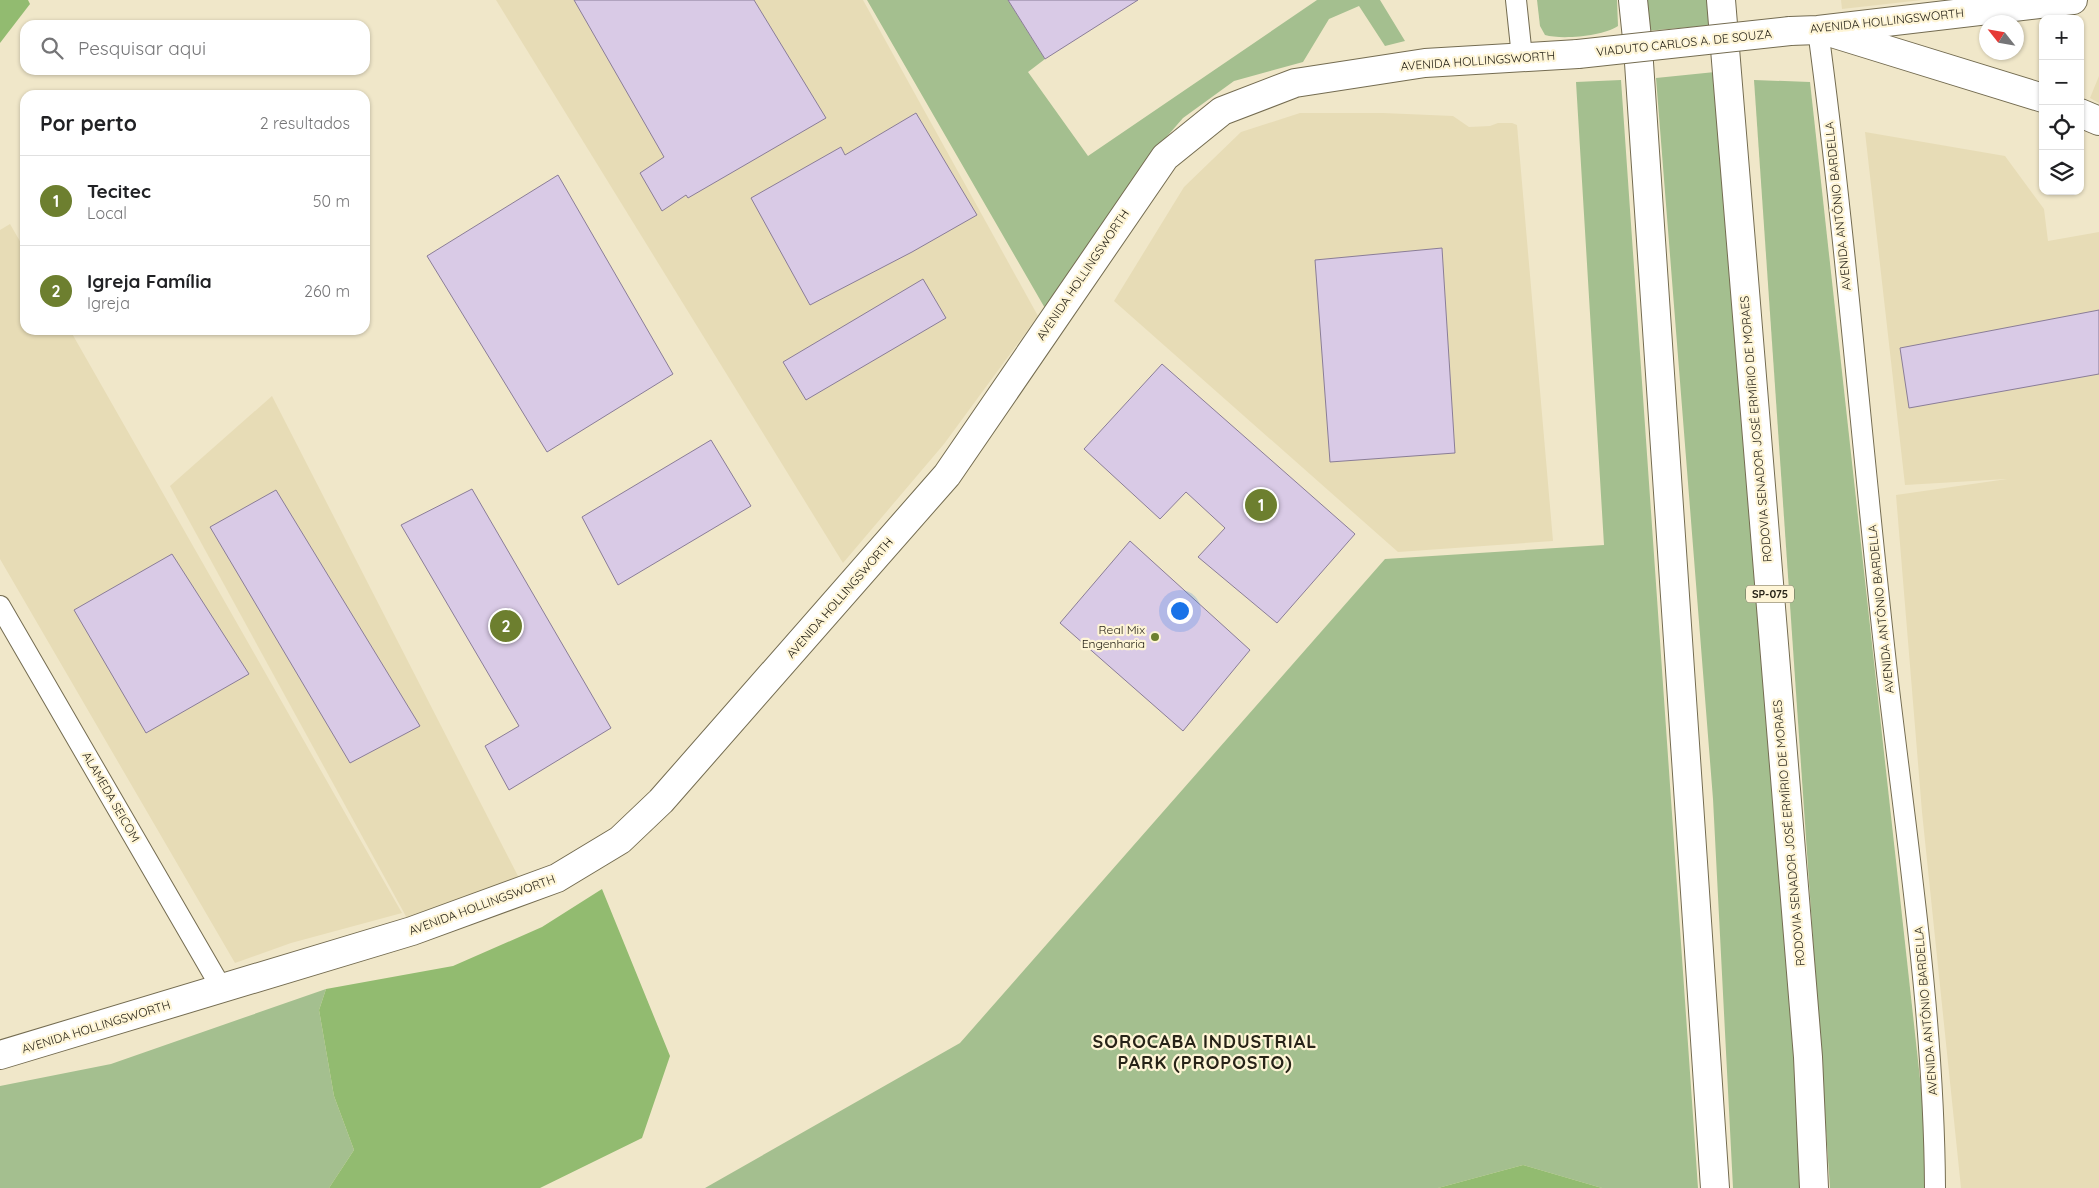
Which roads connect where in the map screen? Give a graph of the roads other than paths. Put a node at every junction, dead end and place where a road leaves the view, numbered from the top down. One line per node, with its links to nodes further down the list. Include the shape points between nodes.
1 (1516, 0): 8 (street)
2 (1632, 0): 15 (main road, via 1638,48)
3 (1721, 0): 16 (main road, RODOVIA SENADOR JOSÉ ERMÍRIO DE MORAES / SP-075, via 1807,1047)
4 (2073, 0): 5 (main road, AVENIDA HOLLINGSWORTH)
5 (1818, 30): 6 (main road, AVENIDA HOLLINGSWORTH); 9 (main road); 17 (street, AVENIDA ANTÔNIO BARDELLA, via 1887,672 1918,912 1935,1124)
6 (1790, 31): 7 (main road, VIADUTO CARLOS A. DE SOUZA, bridge)
7 (1578, 54): 8 (main road, AVENIDA HOLLINGSWORTH)
8 (1522, 56): 13 (main road, AVENIDA HOLLINGSWORTH, via 1425,63 1295,82 1222,112 1165,157 947,475 661,800 620,840 557,878 412,931)
9 (2039, 97)
10 (2084, 115): 11 (main road)
11 (2099, 121)
12 (0, 606): 13 (street, ALAMEDA SEICOM)
13 (222, 989): 14 (main road, AVENIDA HOLLINGSWORTH)
14 (0, 1055)
15 (1715, 1188)
16 (1814, 1188)
17 (1935, 1188)

